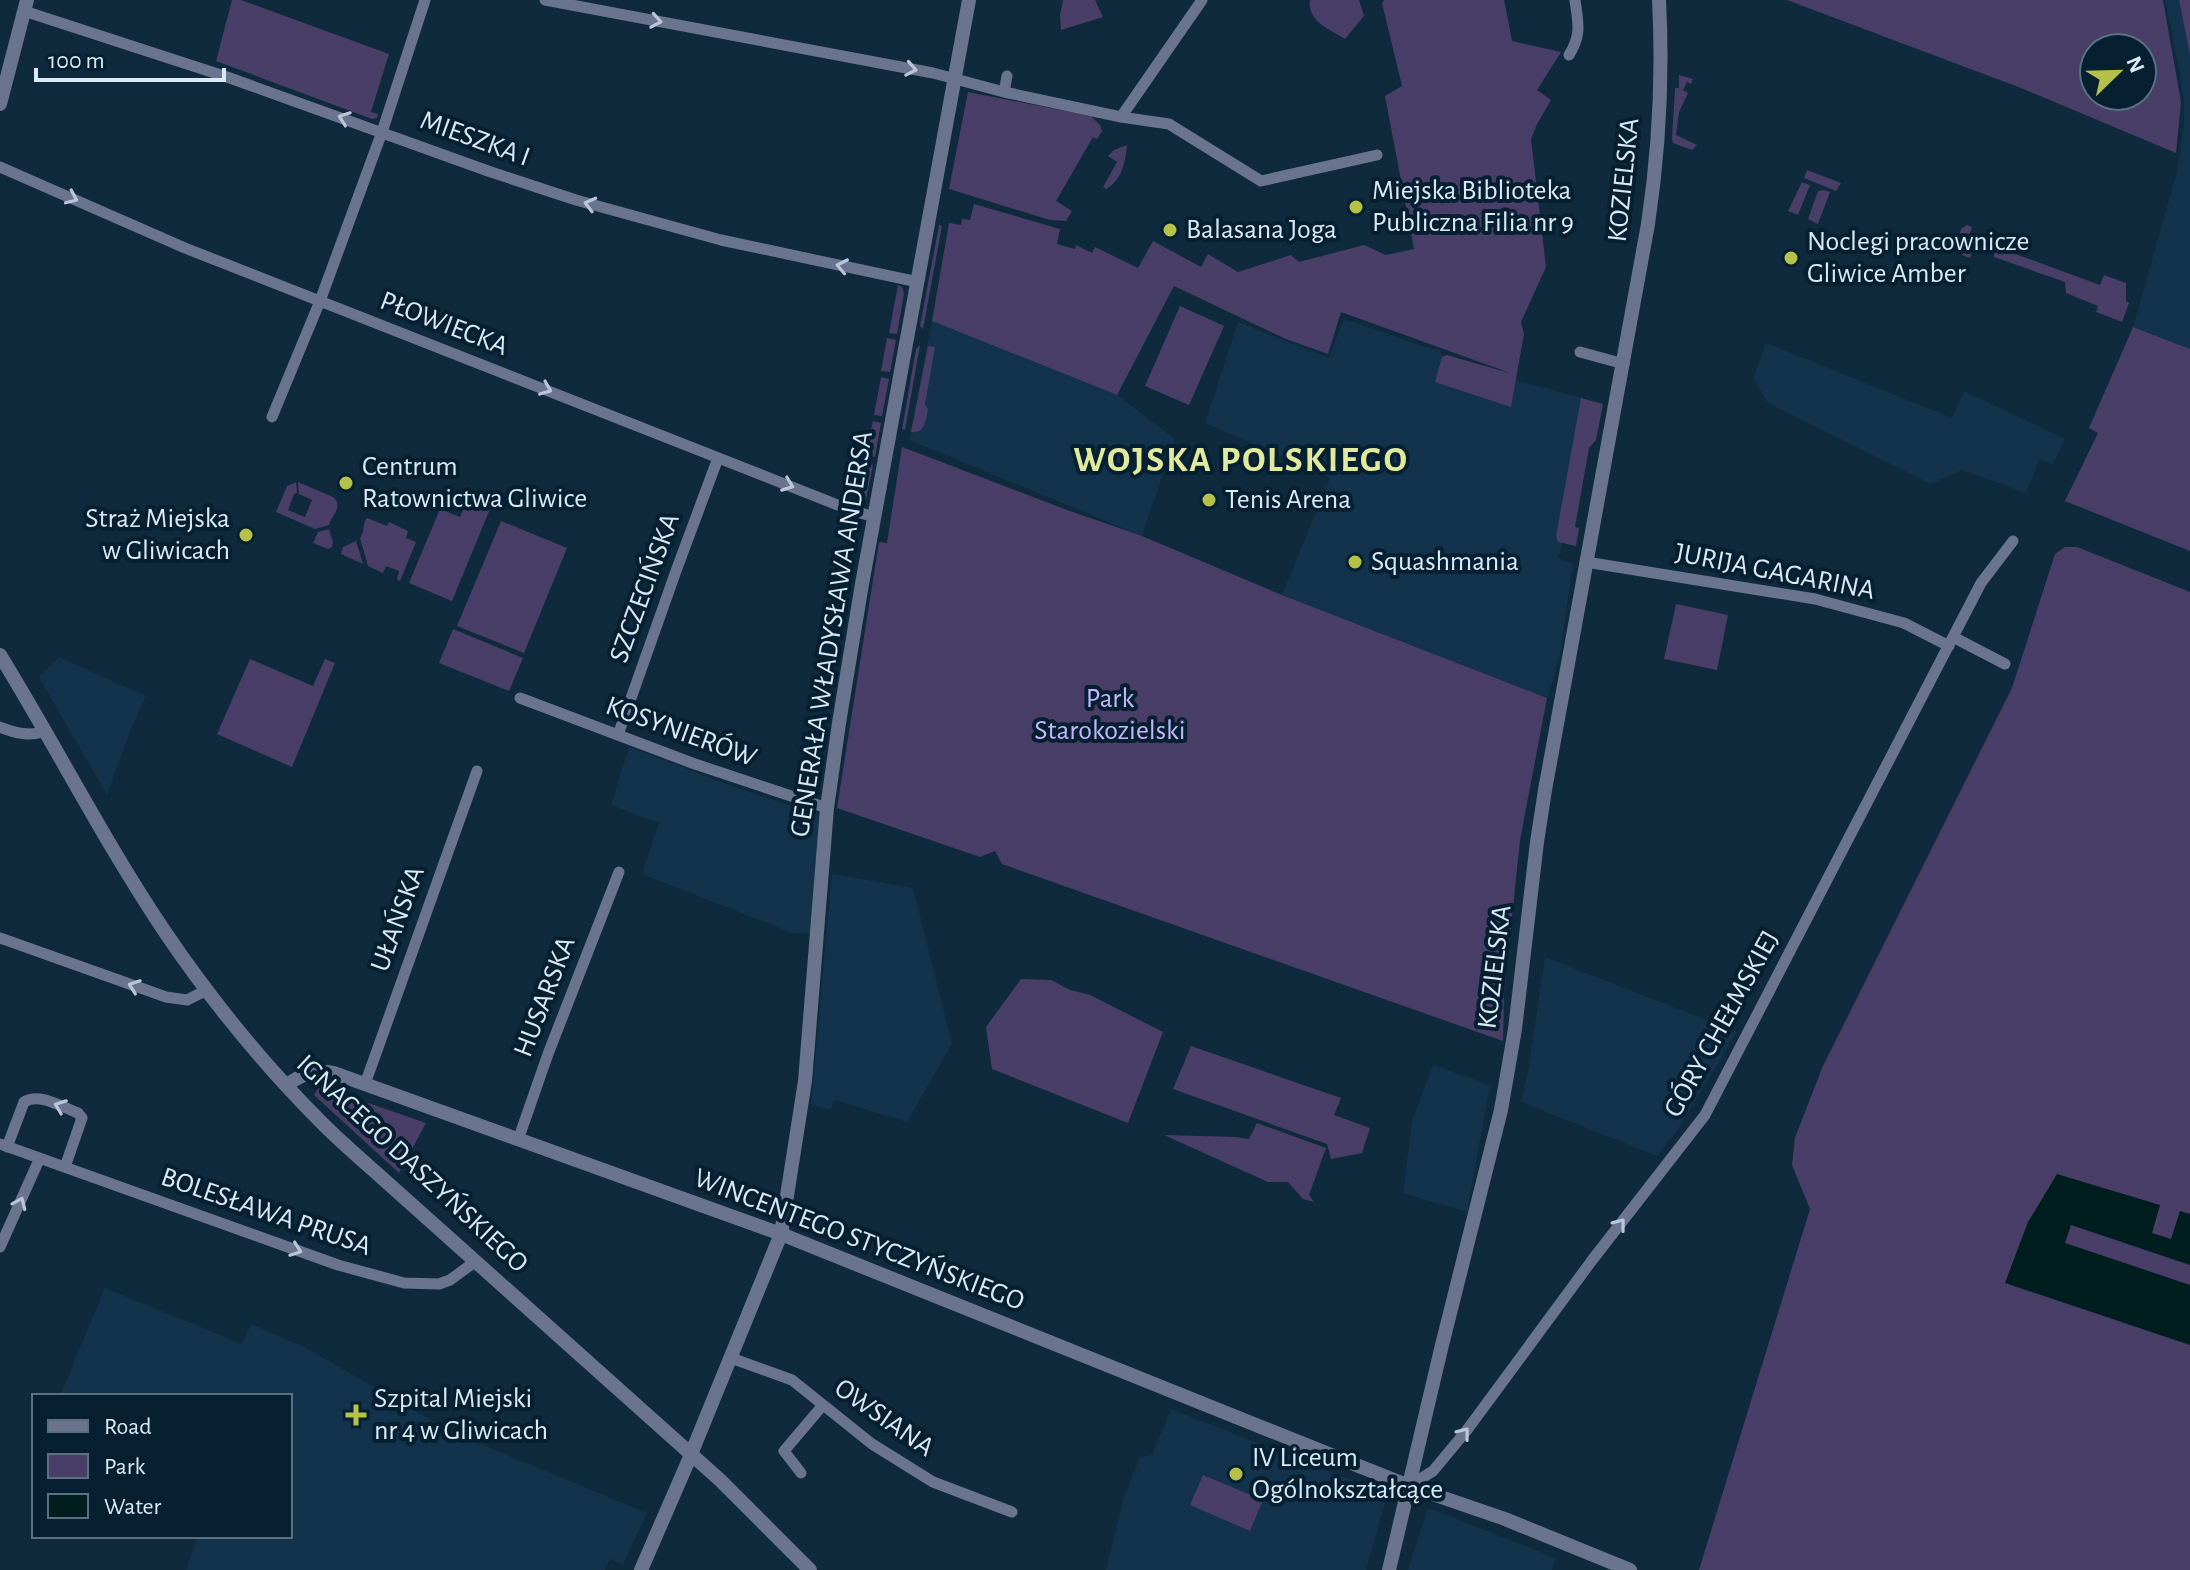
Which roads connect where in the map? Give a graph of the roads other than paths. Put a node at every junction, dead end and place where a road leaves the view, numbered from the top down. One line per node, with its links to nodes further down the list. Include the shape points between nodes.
1 (425, 0): 15 (street)
2 (545, 0): 7 (street)
3 (969, 0): 11 (street, GENERAŁA WŁADYSŁAWA ANDERSA)
4 (1202, 0): 14 (street)
5 (1575, 0): 9 (street, via 1579,28)
6 (1659, 0): 21 (street, KOZIELSKA, via 1656,162)
7 (551, 1): 11 (street, one-way to 11)
8 (25, 6): 13 (street); 15 (street, MIESZKA I, one-way to 8)
9 (1569, 55)
10 (1007, 76): 12 (street)
11 (954, 79): 12 (street); 18 (street, GENERAŁA WŁADYSŁAWA ANDERSA)
12 (1004, 92): 14 (street)
13 (2, 94)
14 (1121, 117): 16 (street, via 1169,124 1261,181)
15 (382, 132): 18 (street, MIESZKA I, one-way to 15, via 721,240 576,200); 19 (street)
16 (1377, 155)
17 (0, 167): 19 (street, PŁOWIECKA, one-way to 19)
18 (918, 282): 24 (street, GENERAŁA WŁADYSŁAWA ANDERSA)
19 (320, 301): 22 (street); 23 (street, PŁOWIECKA, one-way to 23)
20 (1580, 352): 21 (street)
21 (1624, 364): 26 (street, KOZIELSKA)
22 (272, 417)
23 (718, 458): 24 (street, PŁOWIECKA, one-way to 24); 33 (street, SZCZECIŃSKA)
24 (875, 517): 35 (street, GENERAŁA WŁADYSŁAWA ANDERSA)
25 (2013, 541): 27 (street, GÓRY CHEŁMSKIEJ, via 1981,583)
26 (1586, 562): 27 (street, JURIJA GAGARINA, via 1815,599); 52 (street, KOZIELSKA, via 1537,842 1501,1110)
27 (1951, 642): 29 (street, JURIJA GAGARINA); 52 (street, GÓRY CHEŁMSKIEJ, one-way to 27, via 1433,1471 1467,1430 1705,1115)
28 (0, 655): 32 (street, IGNACEGO DASZYŃSKIEGO)
29 (2005, 664)
30 (520, 698): 33 (street, KOSYNIERÓW)
31 (0, 727): 32 (street, via 23,734)
32 (45, 731): 38 (street, IGNACEGO DASZYŃSKIEGO, via 147,905)
33 (618, 735): 35 (street, KOSYNIERÓW)
34 (477, 771): 39 (street, UŁAŃSKA)
35 (827, 808): 45 (street, GENERAŁA WŁADYSŁAWA ANDERSA, via 805,1081)
36 (619, 872): 41 (street, HUSARSKA)
37 (0, 938): 38 (street, one-way to 37, via 187,1000 166,997)
38 (207, 990): 40 (street, IGNACEGO DASZYŃSKIEGO)
39 (365, 1084): 40 (street, WINCENTEGO STYCZYŃSKIEGO, via 319,1071); 41 (street, WINCENTEGO STYCZYŃSKIEGO)
40 (287, 1085): 47 (street, IGNACEGO DASZYŃSKIEGO, via 326,1127)
41 (518, 1140): 45 (street, WINCENTEGO STYCZYŃSKIEGO)
42 (4, 1145): 43 (street, BOLESŁAWA PRUSA); 44 (street, one-way to 42, via 81,1116 38,1097 24,1102)
43 (39, 1160): 44 (street, BOLESŁAWA PRUSA); 46 (street, one-way to 43)
44 (65, 1167): 47 (street, BOLESŁAWA PRUSA, one-way to 47, via 338,1265 404,1283 439,1284)
45 (781, 1234): 48 (street, GENERAŁA WŁADYSŁAWA ANDERSA); 52 (street, WINCENTEGO STYCZYŃSKIEGO)
46 (0, 1247)
47 (476, 1261): 50 (street, IGNACEGO DASZYŃSKIEGO)
48 (731, 1358): 49 (street, OWSIANA, via 792,1380); 50 (street, GENERAŁA WŁADYSŁAWA ANDERSA)
49 (823, 1405): 51 (street, via 784,1451); 53 (street, OWSIANA, via 933,1482)
50 (691, 1454): 54 (street, GENERAŁA WŁADYSŁAWA ANDERSA); 55 (street, IGNACEGO DASZYŃSKIEGO)
51 (801, 1473)
52 (1409, 1486): 56 (street, KOZIELSKA); 57 (street, WINCENTEGO STYCZYŃSKIEGO)
53 (1012, 1512)
54 (641, 1570)
55 (810, 1570)
56 (1389, 1570)
57 (1630, 1570)

